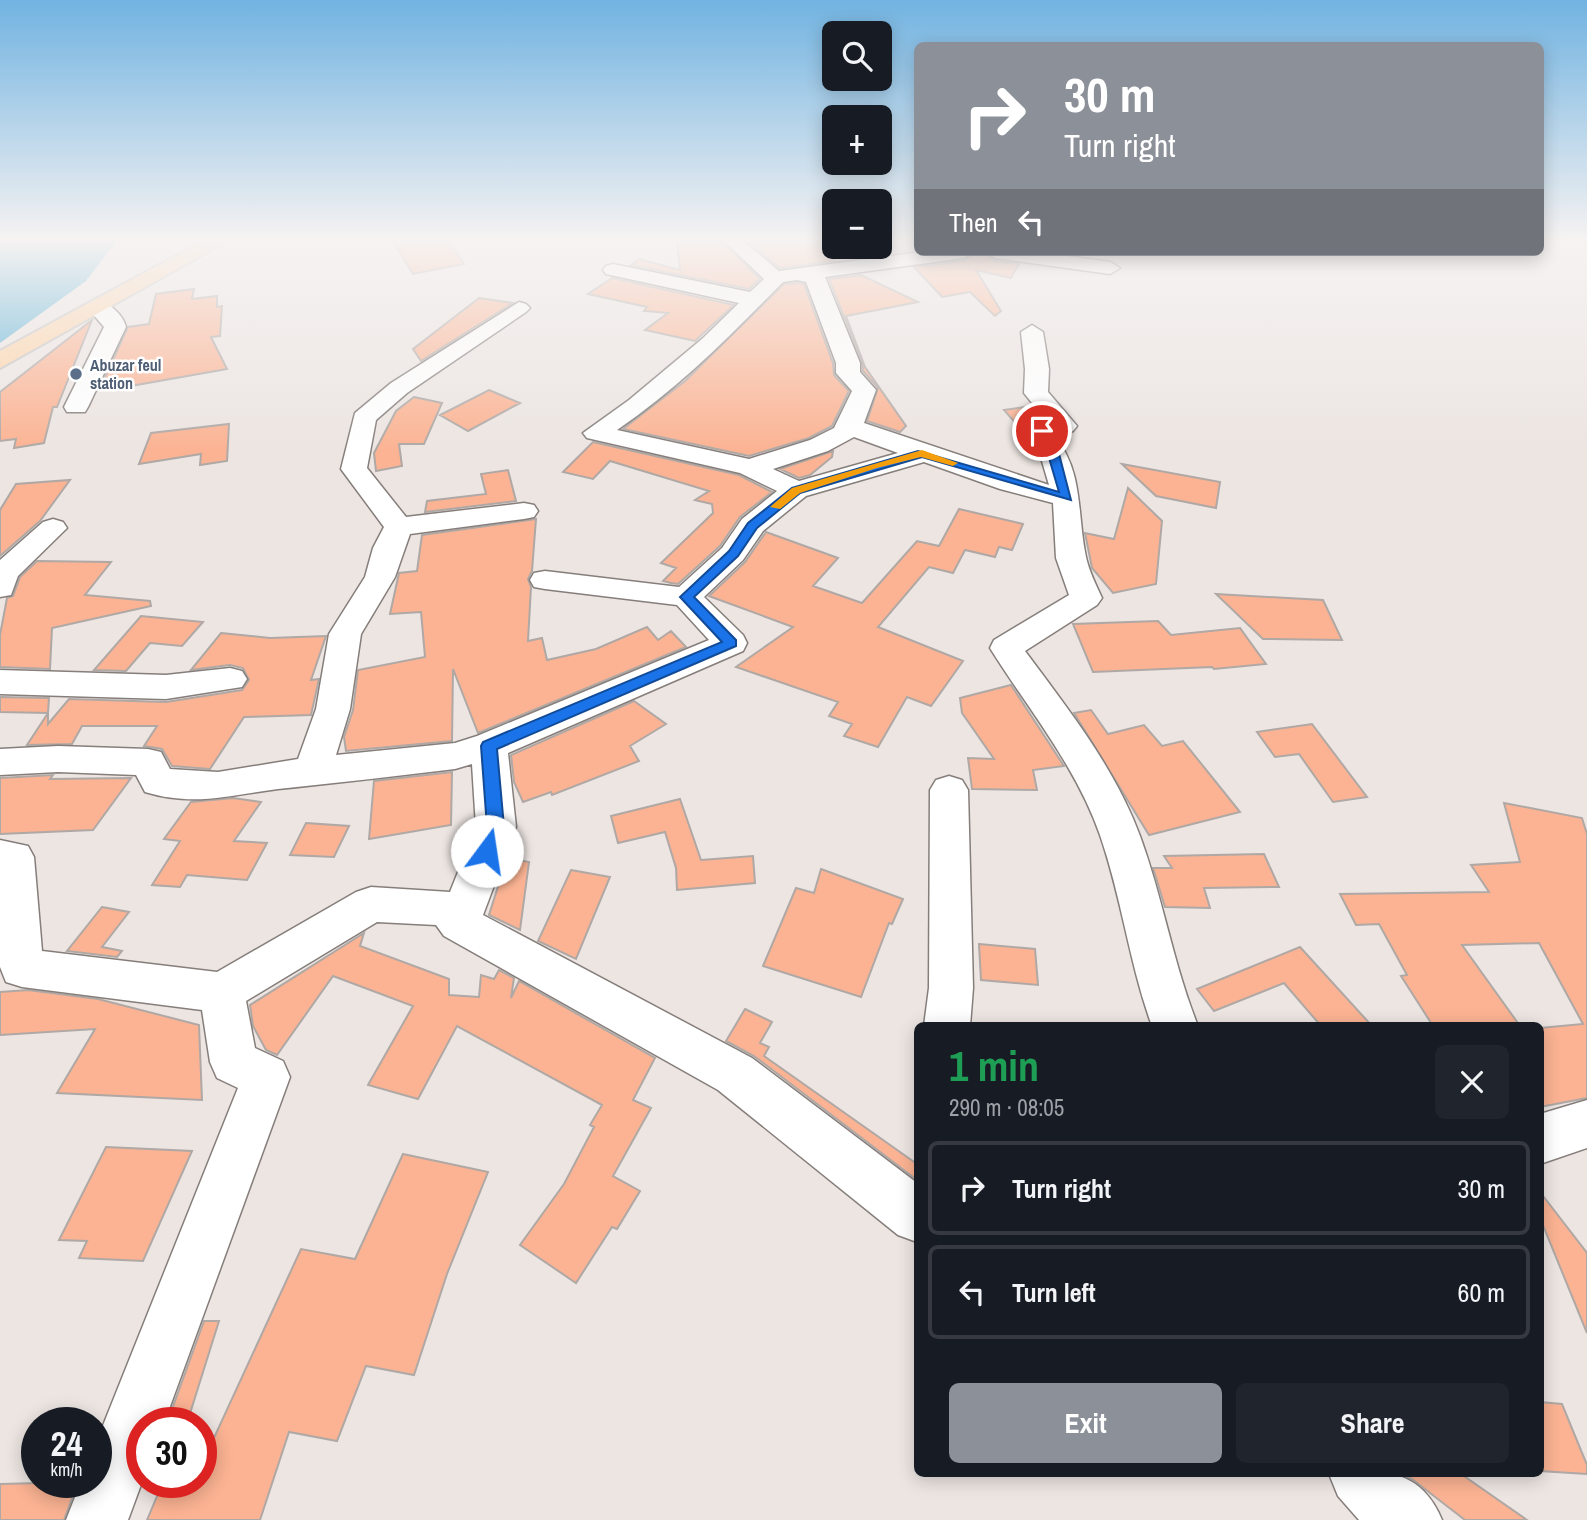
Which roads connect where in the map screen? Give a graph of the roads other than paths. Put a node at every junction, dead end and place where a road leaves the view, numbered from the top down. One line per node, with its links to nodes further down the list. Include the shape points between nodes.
1 (88, 310): 7 (main road)
2 (102, 310): 8 (street, via 115,327)
3 (516, 310): 15 (street, via 399,388 364,418 354,469)
4 (742, 310): 11 (street, via 710,344 638,405 596,433)
5 (827, 310): 9 (street, via 848,373 864,390)
6 (1032, 332): 13 (street, via 1036,393 1064,426 1039,434 1052,450)
7 (0, 361)
8 (76, 407)
9 (850, 427): 10 (street); 11 (street, via 798,453)
10 (922, 454): 12 (street); 13 (street)
11 (749, 467): 12 (street)
12 (796, 490): 19 (street, via 752,525 733,554)
13 (1066, 498): 30 (street, via 1071,558 1086,598 1006,648 1079,753 1119,834)
14 (524, 511): 15 (street)
15 (399, 527): 24 (street, via 380,576 345,634 333,709)
16 (53, 528): 18 (street, via 3,573)
17 (545, 580): 19 (street)
18 (0, 588)
19 (686, 597): 22 (street, via 731,643)
20 (230, 679): 21 (street, via 166,687)
21 (0, 682)
22 (489, 746): 24 (street, via 455,756); 27 (street, via 496,827)
23 (0, 762): 24 (street, via 148,762 158,782 219,786)
24 (313, 771)
25 (949, 790): 29 (street)
26 (0, 856): 28 (street, via 14,857 22,968)
27 (459, 923): 28 (street, via 447,908 371,904); 33 (street, via 735,1074)
28 (222, 992): 35 (street, via 234,1062 267,1077)
29 (947, 1022)
30 (1173, 1022)
31 (1587, 1124): 32 (street)
32 (1544, 1138)
33 (914, 1214)
34 (1362, 1477): 36 (street, via 1377,1495)
35 (97, 1520)
36 (1410, 1520)

